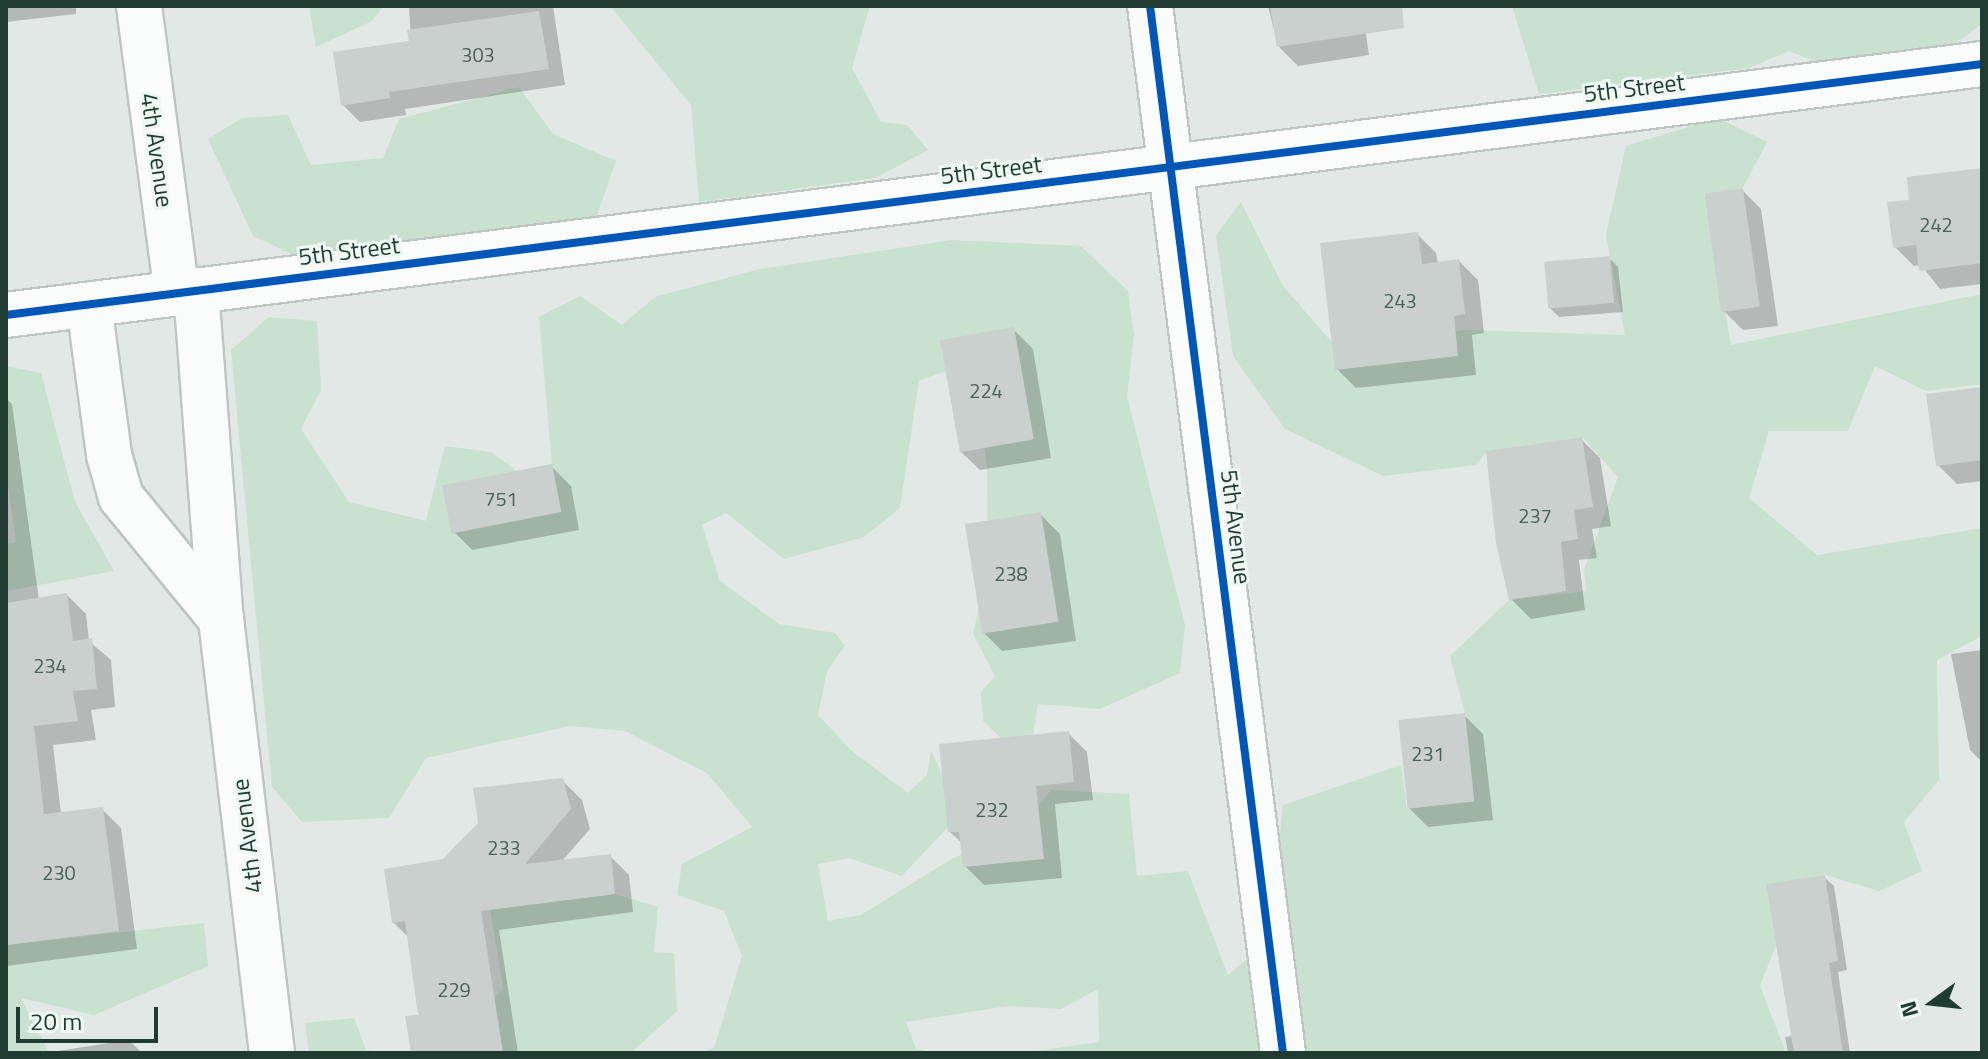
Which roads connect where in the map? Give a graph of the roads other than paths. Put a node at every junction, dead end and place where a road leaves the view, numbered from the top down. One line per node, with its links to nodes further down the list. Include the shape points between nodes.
1 (139, 6): 5 (street, 4th Avenue)
2 (1150, 6): 4 (street, 5th Avenue)
3 (1982, 64): 4 (street, 5th Street)
4 (1170, 168): 5 (street, 5th Street); 10 (street, 5th Avenue)
5 (186, 292): 6 (street, 5th Street); 8 (street, 4th Avenue)
6 (89, 305): 7 (street, 5th Street); 8 (street, via 109,455 121,497)
7 (6, 315)
8 (221, 619): 9 (street, 4th Avenue)
9 (272, 1053)
10 (1283, 1053)

